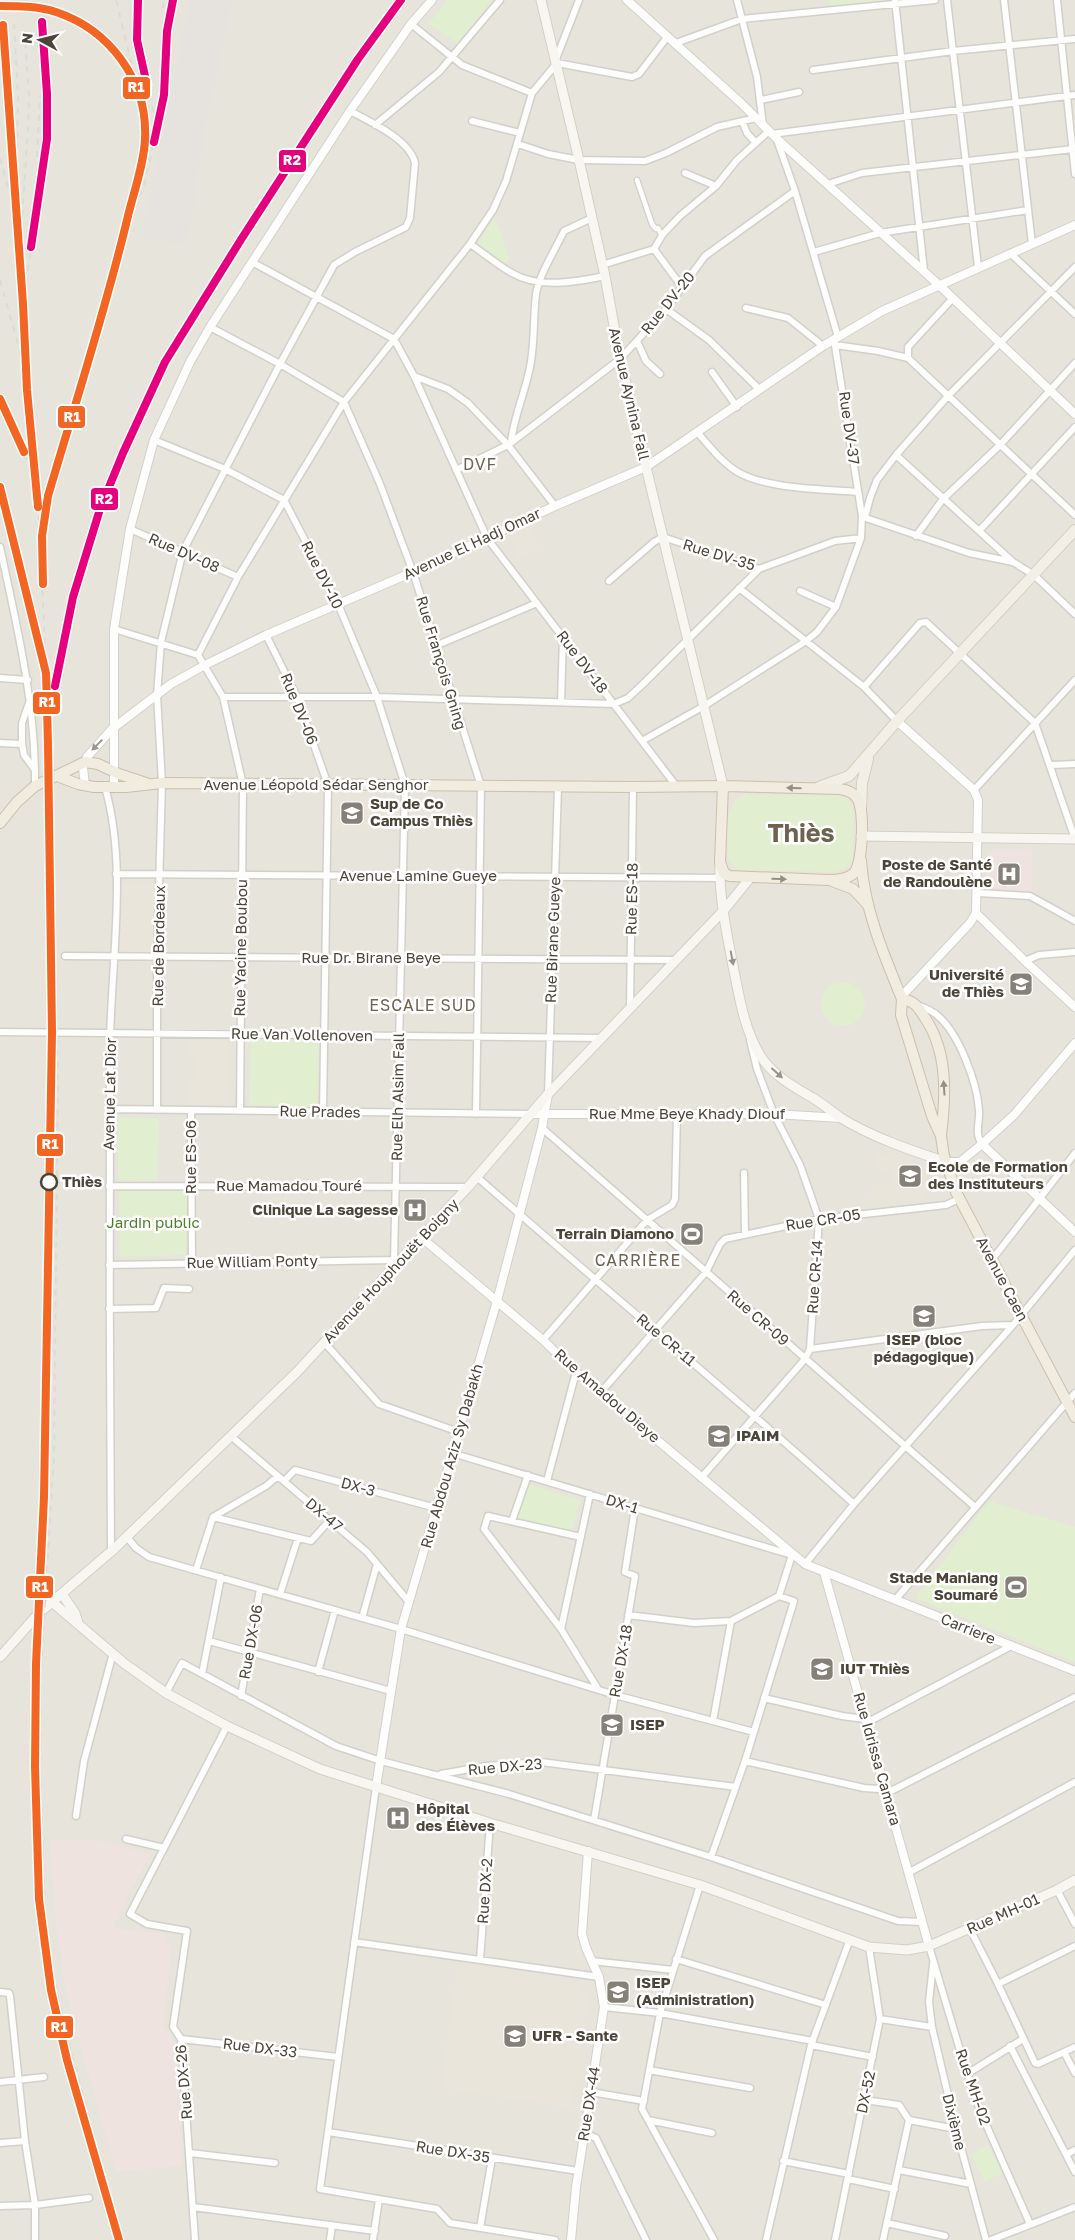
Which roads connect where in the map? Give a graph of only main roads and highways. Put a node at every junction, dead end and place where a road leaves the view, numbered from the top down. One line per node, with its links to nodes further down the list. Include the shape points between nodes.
1 (541, 0): 6 (main road, Avenue Aynina Fall, via 580,160 620,359)
2 (1075, 530): 3 (main road)
3 (868, 756): 7 (main road, via 849,776); 8 (main road, via 862,783)
4 (57, 776): 5 (highway, via 85,785 109,787); 5 (highway, via 85,762); 9 (highway, via 22,797)
5 (148, 783): 6 (highway, Avenue Léopold Sédar Senghor)
6 (723, 786): 7 (highway, Avenue Léopold Sédar Senghor, one-way to 6); 13 (highway)
7 (816, 788): 8 (highway, Avenue Léopold Sédar Senghor, via 840,789 853,794 858,799)
8 (861, 815): 10 (highway, Avenue Caen)
9 (0, 823)
10 (861, 836): 11 (main road); 12 (highway, Avenue Caen)
11 (1075, 839)
12 (861, 857): 15 (highway, via 851,875); 16 (highway, Avenue Caen)
13 (720, 862): 14 (highway, via 724,873 734,878); 17 (main road)
14 (750, 878): 15 (highway, one-way to 15); 17 (main road, Avenue Houphouët Boigny)
15 (828, 880): 16 (highway, via 853,889)
16 (867, 905): 18 (highway, Avenue Caen)
17 (724, 910): 20 (main road, one-way to 20, via 749,1034 773,1071 842,1118 905,1148); 22 (main road, Avenue Houphouët Boigny, via 548,1094 422,1238 396,1261 324,1342 127,1537)
18 (902, 998): 19 (highway, Avenue Caen, via 901,1015); 19 (highway, Avenue Caen, one-way to 18, via 944,1094 939,1044 917,1005)
19 (941, 1136): 20 (highway, Avenue Caen)
20 (946, 1162): 21 (highway, Avenue Caen, via 959,1199)
21 (1075, 1417)
22 (62, 1594): 23 (main road, Avenue Houphouët Boigny); 24 (main road)
23 (52, 1602): 24 (main road); 25 (main road, Avenue Houphouët Boigny)
24 (78, 1623): 27 (main road, Rue MH-01, via 125,1664 166,1693 226,1726 320,1769 700,1885 869,1947 907,1950 929,1946)
25 (4, 1649): 26 (main road, Avenue Houphouët Boigny)
26 (0, 1657)
27 (1075, 1880)

